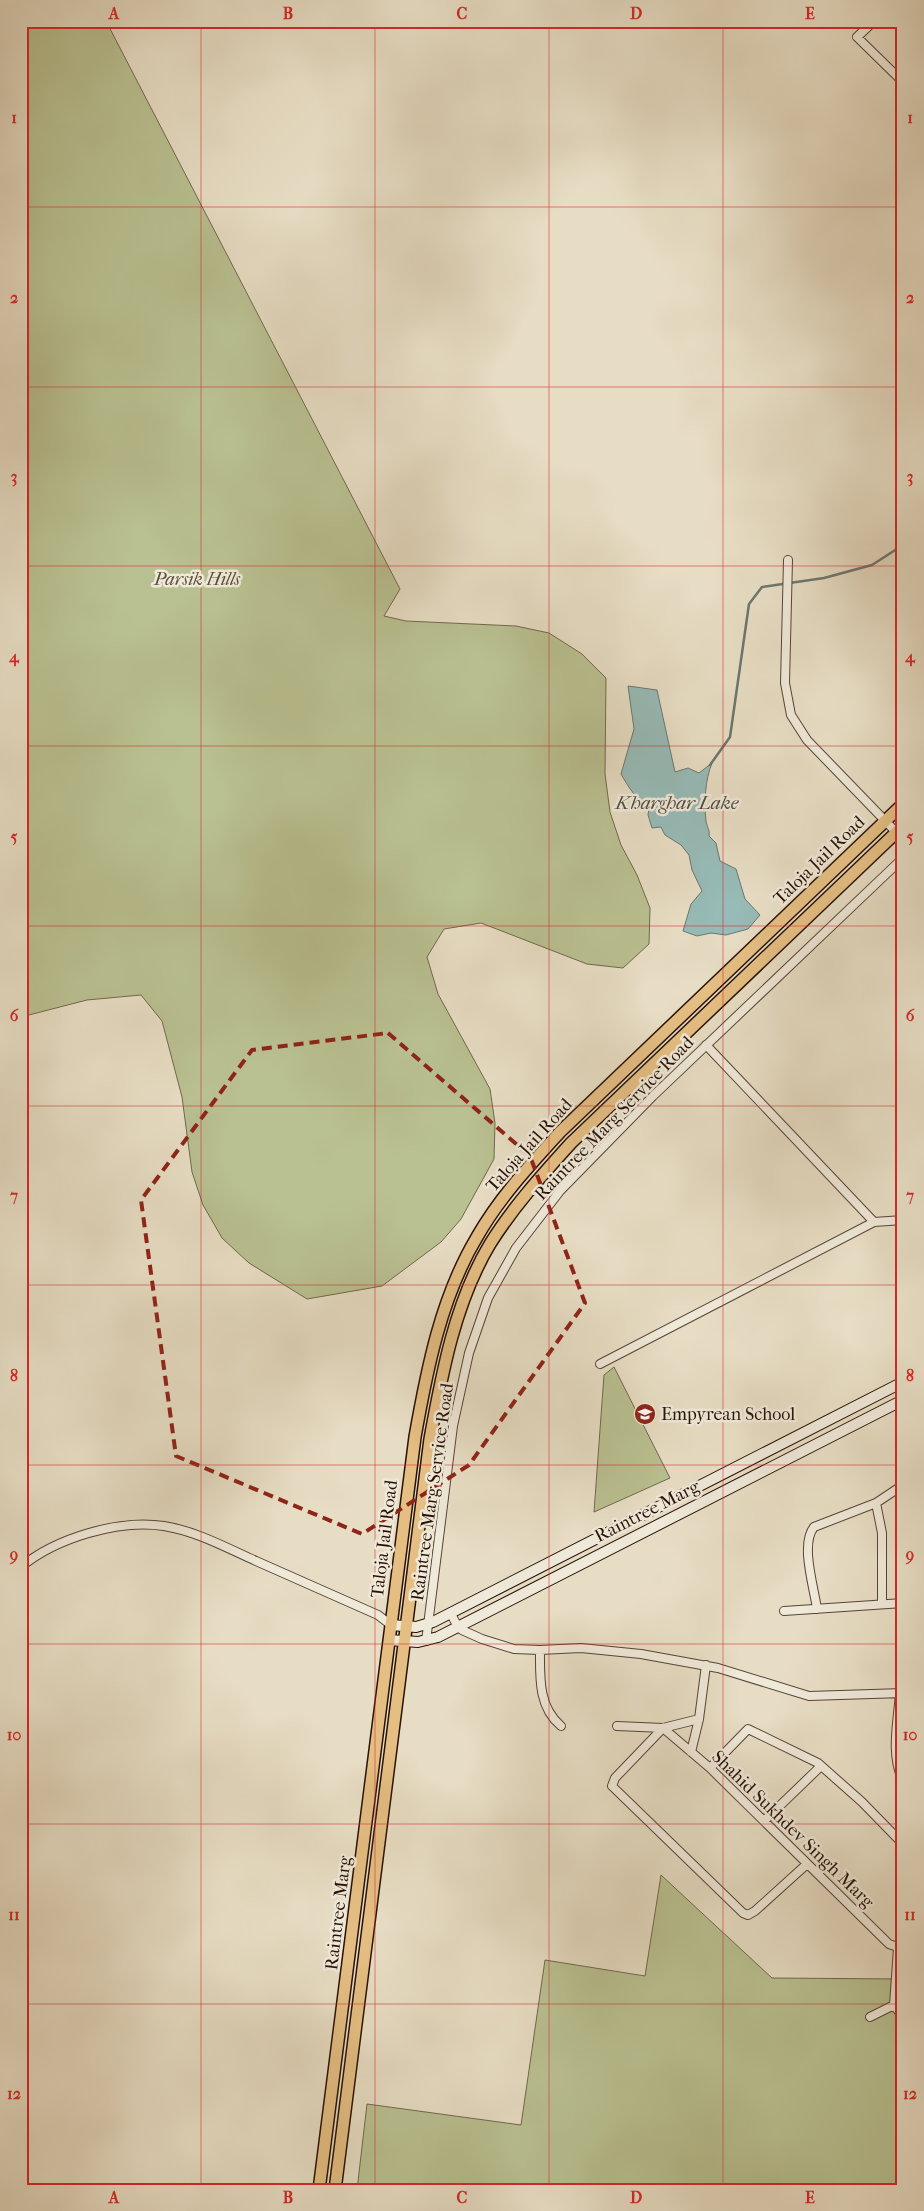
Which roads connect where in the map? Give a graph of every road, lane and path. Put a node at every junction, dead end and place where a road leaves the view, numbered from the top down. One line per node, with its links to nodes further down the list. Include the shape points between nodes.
1 (874, 21): 2 (street, via 857,37)
2 (903, 82)
3 (788, 560): 5 (street, via 785,683 791,715 807,740)
4 (903, 804): 5 (main road, Taloja Jail Road)
5 (885, 821): 6 (street); 23 (main road, Taloja Jail Road, via 560,1132 524,1171 477,1237 449,1296 422,1400)
6 (899, 829): 24 (main road, Taloja Jail Road, via 571,1143 536,1181 490,1245 476,1272 454,1332 435,1411)
7 (903, 858): 8 (street, Raintree Marg Service Road)
8 (706, 1045): 10 (street); 22 (street, Raintree Marg Service Road, via 560,1191 516,1248 488,1298 469,1353 453,1426)
9 (903, 1220): 10 (street)
10 (874, 1222): 11 (street)
11 (600, 1364)
12 (903, 1382): 21 (main road, Raintree Marg)
13 (903, 1400): 25 (main road, Raintree Marg)
14 (903, 1484): 15 (street)
15 (876, 1503): 18 (street, via 882,1533); 19 (street, via 814,1527 810,1532 807,1542)
16 (21, 1567): 23 (street, via 79,1535 122,1525 164,1526 202,1536 378,1615)
17 (903, 1603): 18 (street)
18 (882, 1604): 19 (street)
19 (817, 1609): 20 (street)
20 (784, 1611)
21 (450, 1614): 22 (main road, Raintree Marg); 25 (street)
22 (427, 1624): 24 (main road, Raintree Marg); 27 (street, Raintree Marg Service Road)
23 (391, 1626): 24 (main road, Raintree Marg); 26 (main road, Raintree Marg)
24 (406, 1627): 28 (main road, Raintree Marg)
25 (458, 1627): 27 (main road, Raintree Marg); 29 (street, via 514,1649)
26 (389, 1640): 28 (main road, Raintree Marg); 48 (main road, Raintree Marg)
27 (426, 1641): 28 (main road, Raintree Marg)
28 (404, 1642): 49 (main road, Raintree Marg)
29 (540, 1650): 30 (street, via 606,1649); 33 (street, via 544,1701 553,1720)
30 (706, 1665): 31 (street, via 810,1696); 32 (street)
31 (901, 1693): 39 (street, via 895,1755)
32 (699, 1720): 35 (street); 36 (street)
33 (561, 1726)
34 (617, 1726): 35 (street)
35 (663, 1728): 36 (street, Shahid Sukhdev Singh Marg); 43 (street, via 615,1778 612,1786 743,1914 755,1911)
36 (691, 1752): 38 (street, Shahid Sukhdev Singh Marg)
37 (821, 1766): 38 (street, via 748,1729); 40 (street); 42 (street)
38 (710, 1768): 40 (street, Shahid Sukhdev Singh Marg)
39 (903, 1781)
40 (764, 1821): 43 (street, Shahid Sukhdev Singh Marg)
41 (903, 1838): 42 (street)
42 (903, 1844)
43 (807, 1864): 44 (street, Shahid Sukhdev Singh Marg, via 889,1944)
44 (901, 1949): 45 (street)
45 (894, 2005): 46 (street); 47 (street)
46 (870, 2017)
47 (903, 2017)
48 (319, 2190)
49 (335, 2190)

